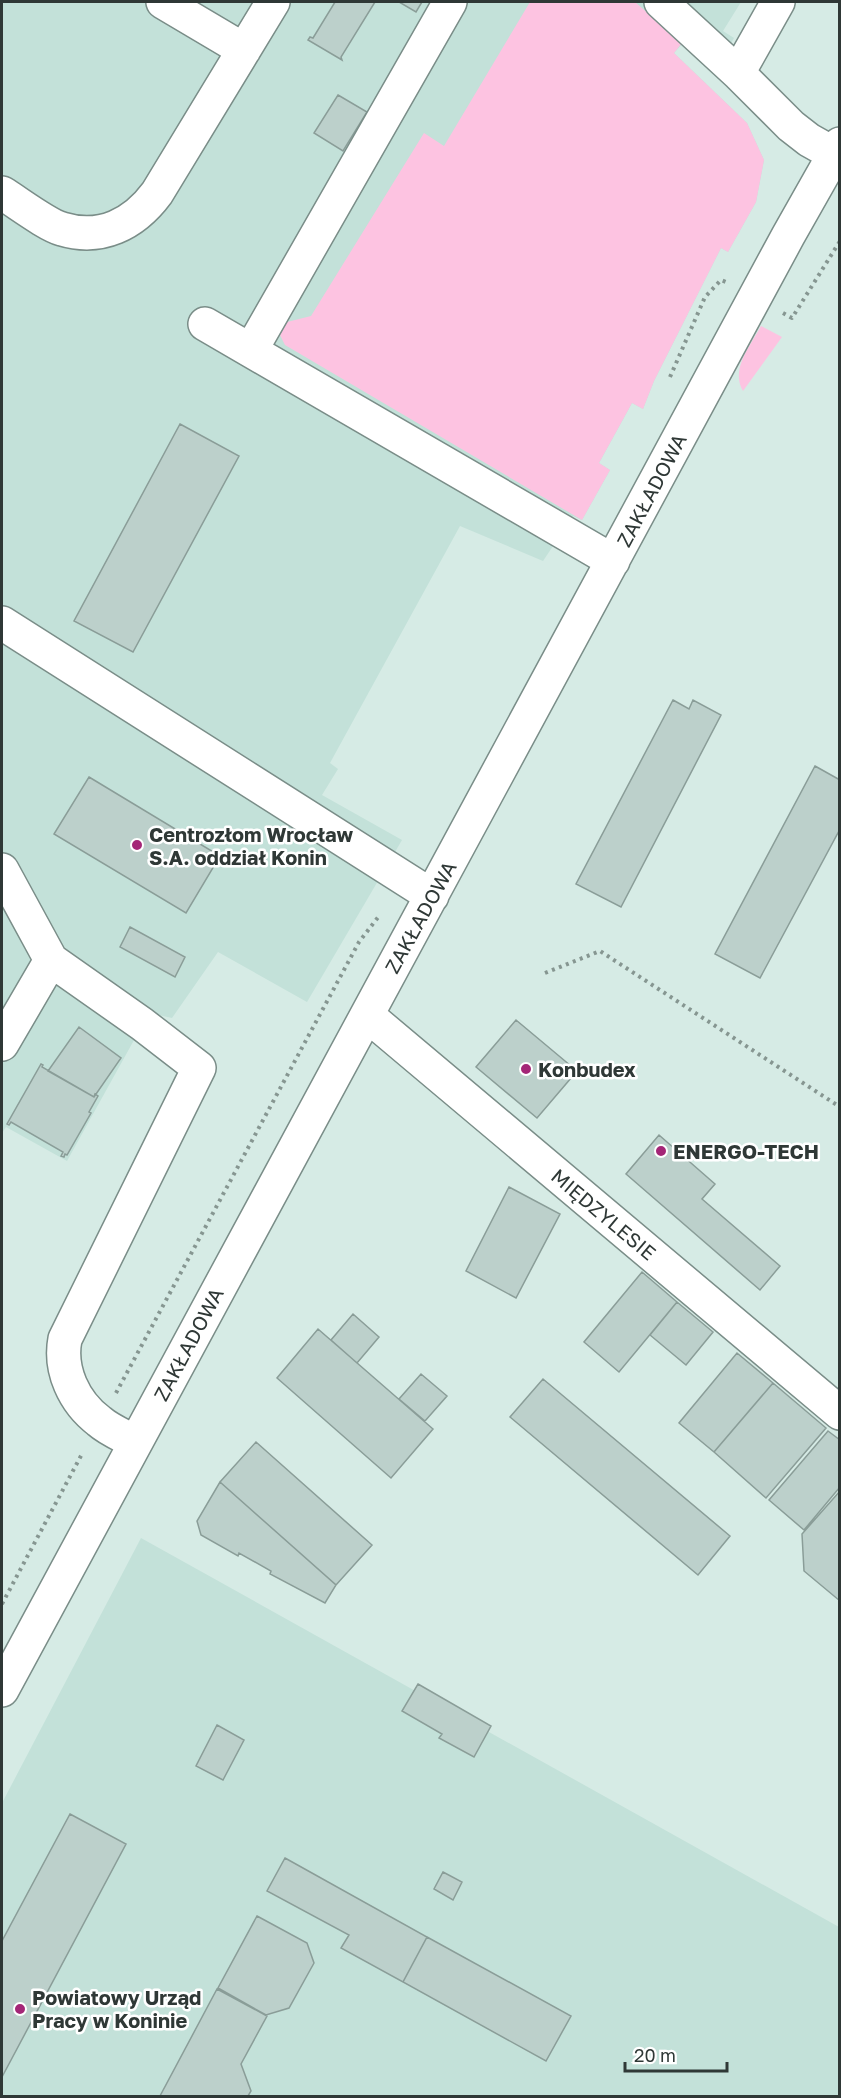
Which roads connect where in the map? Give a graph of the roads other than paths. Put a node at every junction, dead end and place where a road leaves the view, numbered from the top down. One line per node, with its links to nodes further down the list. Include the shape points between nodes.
1 (163, 2): 6 (street)
2 (273, 2): 6 (street)
3 (450, 2): 11 (street)
4 (661, 2): 7 (street)
5 (778, 2): 7 (street)
6 (244, 50): 9 (street, via 157,193 128,222 86,233 61,229)
7 (738, 73): 8 (street, via 809,140)
8 (837, 149): 12 (street, ZAKŁADOWA)
9 (2, 193)
10 (205, 324): 11 (street)
11 (251, 350): 12 (street)
12 (613, 561): 15 (street, ZAKŁADOWA)
13 (2, 623): 15 (street)
14 (2, 870): 16 (street)
15 (432, 896): 17 (street, ZAKŁADOWA)
16 (51, 960): 18 (street); 20 (street, via 199,1068 62,1354 78,1399 99,1422)
17 (367, 1015): 19 (street, MIĘDZYLESIE); 20 (street, ZAKŁADOWA)
18 (2, 1044)
19 (840, 1413)
20 (135, 1442): 21 (street, ZAKŁADOWA)
21 (2, 1690)

